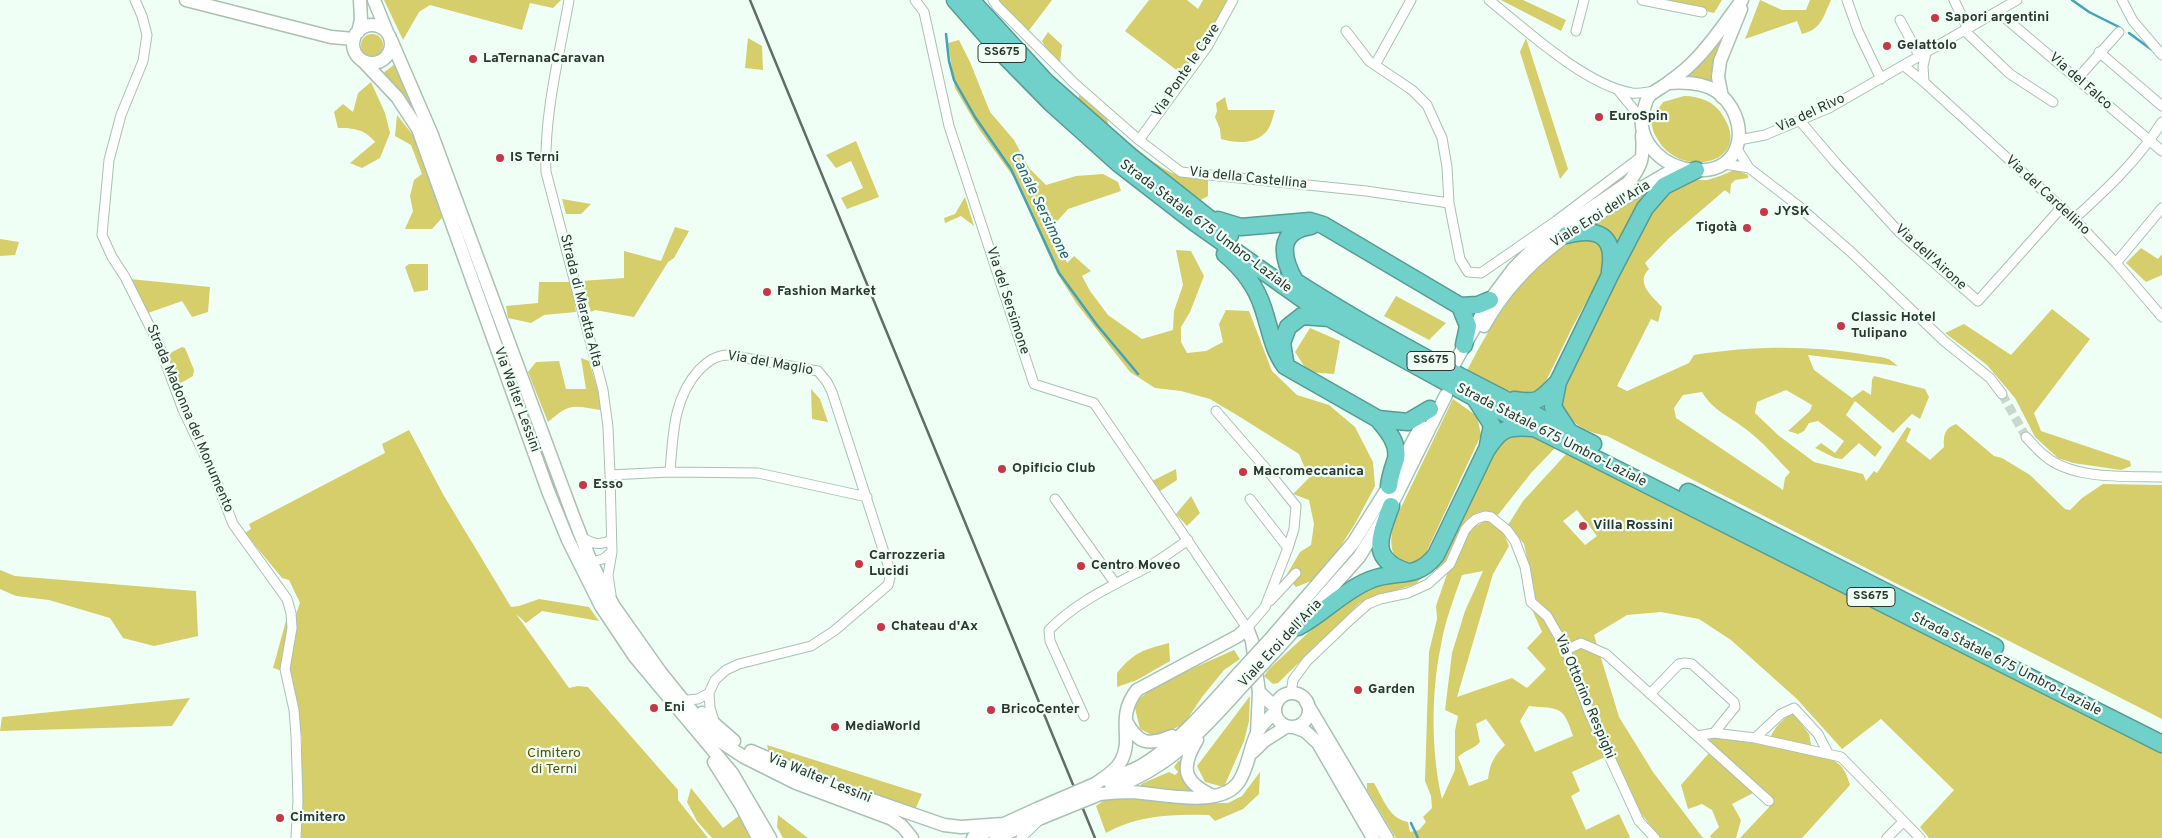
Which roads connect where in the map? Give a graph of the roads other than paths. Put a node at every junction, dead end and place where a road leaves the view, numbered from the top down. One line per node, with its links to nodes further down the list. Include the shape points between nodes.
1 (136, 0): 139 (street, Strada Madonna del Monumento, via 146,35 143,61 121,115 109,160 102,235 159,345 233,524 287,599 292,628 285,669 296,735)
2 (186, 0): 28 (main road, via 331,37)
3 (360, 0): 28 (main road, via 362,20)
4 (374, 0): 29 (main road, Via Walter Lessini)
5 (569, 0): 87 (street, Strada di Maratta Alta, via 550,100 545,142 546,172 602,390 608,427)
6 (915, 0): 97 (street, Via del Sersimone, via 924,12 949,126 1034,384 1094,403)
7 (955, 0): 61 (highway, Strada Statale 675 Umbro-Laziale / SS675, via 1058,110 1120,164)
8 (971, 0): 61 (highway, Strada Statale 675 Umbro-Laziale / SS675, via 1046,82)
9 (993, 0): 49 (street, Via della Castellina, via 1075,84)
10 (1233, 0): 49 (street, Via Ponte le Cave, via 1206,47)
11 (1411, 0): 34 (street)
12 (1489, 0): 40 (street, via 1562,58)
13 (1584, 0): 26 (street)
14 (1642, 0): 21 (street)
15 (1742, 0): 39 (main road, via 1698,57)
16 (1746, 0): 42 (main road, via 1720,61 1718,77)
17 (1847, 0): 37 (street)
18 (1954, 0): 24 (street)
19 (2017, 0): 22 (street, Via del Rivo)
20 (2122, 0): 32 (street, via 2133,21)
21 (1702, 12)
22 (1998, 12): 24 (street, Via del Rivo); 36 (street, Via del Falco)
23 (1900, 20): 31 (street)
24 (1966, 30): 31 (street, Via del Rivo); 43 (street, via 2010,74)
25 (1346, 31): 34 (street)
26 (1576, 31)
27 (2119, 32): 30 (street)
28 (356, 35): 29 (main road, via 362,28 374,25); 33 (main road, via 354,52)
29 (390, 37): 33 (main road, via 390,52 381,61); 94 (main road, Via Walter Lessini, via 435,143)
30 (2099, 52): 36 (street); 44 (street)
31 (1923, 55): 35 (street, Via del Rivo); 38 (street)
32 (2162, 55)
33 (363, 61): 95 (main road, Via Walter Lessini, via 397,97 418,129)
34 (1375, 65): 58 (street, via 1412,90 1427,105 1442,138)
35 (1904, 66): 37 (street, Via del Rivo); 38 (street, Via del Cardellino)
36 (2077, 78): 50 (street, Via del Falco)
37 (1880, 79): 47 (street, Via del Rivo)
38 (1924, 82): 59 (street, Via del Cardellino)
39 (1668, 83): 41 (main road); 42 (main road, via 1707,86)
40 (1617, 89): 41 (street, via 1633,93); 46 (street)
41 (1655, 91): 46 (main road, via 1649,97)
42 (1722, 97): 45 (main road)
43 (2053, 102)
44 (2162, 106)
45 (1735, 116): 46 (main road, via 1708,96 1679,90 1659,96); 51 (main road)
46 (1642, 117): 53 (main road); 55 (main road, via 1650,146 1657,155)
47 (1800, 121): 51 (street, Via del Rivo); 59 (street, Via dell'Airone, via 1899,232 1978,301)
48 (2162, 122): 50 (street)
49 (1139, 140): 58 (street, Via della Castellina, via 1181,172 1366,191)
50 (2150, 142): 52 (street, Via del Falco); 62 (street, via 2115,182)
51 (1738, 144): 54 (main road); 56 (street)
52 (2162, 152)
53 (1644, 155): 58 (street, via 1481,272 1468,272 1460,258); 68 (main road, Viale Eroi dell'Aria, via 1638,172 1628,183 1534,248)
54 (1725, 164): 56 (street); 57 (main road)
55 (1678, 167): 57 (main road); 64 (main road, Viale Eroi dell'Aria)
56 (1749, 168): 75 (street, via 1851,252 1944,341 1990,378)
57 (1696, 170): 66 (highway, via 1673,180 1656,194 1645,208)
58 (1449, 204)
59 (2060, 208): 62 (street, Via del Cardellino)
60 (2162, 208): 65 (street)
61 (1199, 219): 63 (highway, via 1241,227 1310,221); 67 (highway, Strada Statale 675 Umbro-Laziale / SS675); 71 (highway, Strada Statale 675 Umbro-Laziale / SS675); 73 (highway, via 1204,236 1235,262 1253,285 1278,356)
62 (2074, 219): 65 (street, Via del Cardellino)
63 (1323, 225): 67 (highway, via 1295,230 1289,237 1284,256); 69 (highway)
64 (1566, 234): 66 (highway, via 1590,231 1605,239 1612,254); 72 (main road, Viale Eroi dell'Aria, via 1528,267 1507,292 1458,366)
65 (2116, 263): 70 (street, Via del Cardellino)
66 (1610, 275): 74 (highway)
67 (1295, 280): 77 (highway, Strada Statale 675 Umbro-Laziale / SS675, via 1356,320)
68 (1490, 300): 69 (highway, via 1478,305); 72 (main road, Viale Eroi dell'Aria)
69 (1460, 306): 72 (highway, via 1468,326)
70 (2162, 317)
71 (1329, 318): 73 (highway, via 1302,316 1288,327 1282,342); 76 (highway, Strada Statale 675 Umbro-Laziale / SS675)
72 (1464, 345)
73 (1285, 366): 80 (highway)
74 (1558, 382): 77 (highway, via 1535,402); 82 (highway, via 1553,407)
75 (2002, 394)
76 (1475, 398): 81 (highway, Strada Statale 675 Umbro-Laziale / SS675); 85 (highway, via 1492,425)
77 (1507, 400): 82 (highway, Strada Statale 675 Umbro-Laziale / SS675)
78 (1430, 409): 80 (highway, via 1408,422); 89 (main road, Viale Eroi dell'Aria); 93 (main road, Viale Eroi dell'Aria, via 1443,393)
79 (1216, 411): 98 (street, via 1296,506)
80 (1378, 419): 89 (highway, via 1388,430 1396,449)
81 (1534, 428): 82 (highway, Strada Statale 675 Umbro-Laziale / SS675); 85 (highway, via 1516,426 1503,430)
82 (1564, 436): 84 (highway, Strada Statale 675 Umbro-Laziale / SS675)
83 (2026, 437): 88 (street, via 2046,457 2070,470)
84 (1585, 446): 126 (highway, Strada Statale 675 Umbro-Laziale / SS675); 130 (highway, Strada Statale 675 Umbro-Laziale / SS675)
85 (1486, 450): 101 (highway, via 1436,555 1424,568)
86 (670, 472): 87 (street); 90 (street, via 758,473); 90 (street, Via del Maglio, via 674,429 685,388 706,363 717,356 729,355 818,372 832,392)
87 (610, 475): 96 (street, Strada di Maratta Alta)
88 (2162, 477)
89 (1389, 486): 110 (main road, Viale Eroi dell'Aria, bridge, via 1354,543 1273,636)
90 (866, 497): 112 (street, Via del Maglio, via 892,574 888,585 834,631 810,646 726,670 715,680)
91 (1055, 499): 103 (street)
92 (1250, 499): 98 (street)
93 (1391, 506): 101 (highway, via 1380,543 1381,553 1394,567); 106 (main road, Viale Eroi dell'Aria, via 1358,557)
94 (582, 537): 96 (street, via 603,545); 100 (main road, Via Walter Lessini)
95 (568, 540): 100 (street); 122 (main road, Via Walter Lessini, via 601,606 635,657)
96 (611, 540): 99 (street, Strada di Maratta Alta)
97 (1188, 540): 103 (street, via 1147,567); 107 (street, Via del Sersimone)
98 (1288, 548): 105 (street)
99 (612, 552): 100 (street); 104 (street, Strada di Maratta Alta, via 608,575)
100 (591, 562): 104 (main road, Via Walter Lessini)
101 (1410, 572): 106 (highway, via 1364,583)
102 (1296, 573): 105 (street)
103 (1114, 583): 118 (street, via 1049,630 1050,641)
104 (613, 605): 109 (main road, Via Walter Lessini)
105 (1266, 605): 107 (street)
106 (1298, 627): 110 (main road, Viale Eroi dell'Aria, bridge)
107 (1247, 628): 110 (main road, via 1252,641); 119 (main road, via 1238,636 1137,690)
108 (1566, 650): 113 (street, Via Ottorino Respighi, via 1547,616 1531,602 1525,567 1515,541 1507,530 1484,516 1465,530 1450,564 1428,584 1368,604 1352,618 1307,661 1293,680); 114 (street, via 1581,643 1606,654); 147 (street, Via Ottorino Respighi, via 1589,712 1639,821)
109 (661, 673): 115 (main road, Via Walter Lessini); 142 (main road, Via Walter Lessini, via 712,736 796,783 892,819)
110 (1247, 678): 111 (main road); 113 (main road, via 1267,690); 123 (main road, Viale Eroi dell'Aria); 124 (main road, Viale Eroi dell'Aria)
111 (1259, 692): 117 (main road); 125 (main road)
112 (709, 693): 115 (street, via 698,700); 120 (street)
113 (1288, 694): 116 (main road, via 1300,696); 117 (main road, via 1277,702)
114 (1650, 694): 127 (street, via 1679,664 1692,664 1734,702 1735,707); 128 (street)
115 (688, 700): 120 (main road, Via Walter Lessini)
116 (1306, 702): 121 (main road, via 1307,718 1299,726); 146 (main road)
117 (1275, 710): 121 (main road, via 1279,721); 125 (main road)
118 (1084, 716)
119 (1125, 718): 124 (main road, via 1133,733 1145,742 1158,742); 133 (main road, via 1125,752 1116,769)
120 (716, 727): 138 (main road, Via Walter Lessini, via 743,748 843,790 944,825)
121 (1290, 727): 132 (main road, via 1264,741); 145 (main road, via 1305,732 1318,743)
122 (693, 728): 140 (main road, Via Walter Lessini); 141 (main road, Via Walter Lessini, via 732,773)
123 (1202, 730): 133 (main road, Viale Eroi dell'Aria, via 1149,773); 134 (main road, via 1188,755 1186,768 1191,782 1198,789)
124 (1182, 732): 133 (main road, Viale Eroi dell'Aria, via 1140,766)
125 (1257, 732): 132 (main road)
126 (2162, 732)
127 (1714, 733): 128 (street); 129 (street)
128 (1697, 736): 135 (street)
129 (1755, 738): 131 (street); 131 (street, via 1781,714 1794,708 1818,734)
130 (2162, 744)
131 (1828, 753): 137 (street, via 1841,757)
132 (1252, 754): 134 (main road, via 1237,784)
133 (1098, 789): 134 (main road, via 1197,798); 136 (main road, Viale Eroi dell'Aria, bridge)
134 (1214, 796)
135 (1769, 801)
136 (1039, 814): 138 (main road); 138 (main road); 144 (street)
137 (1904, 822): 148 (street); 149 (street)
138 (1005, 833): 143 (main road)
139 (296, 838)
140 (758, 838)
141 (770, 838)
142 (912, 838)
143 (972, 838)
144 (1021, 838)
145 (1373, 838)
146 (1387, 838)
147 (1654, 838)
148 (1887, 838)
149 (1920, 838)

